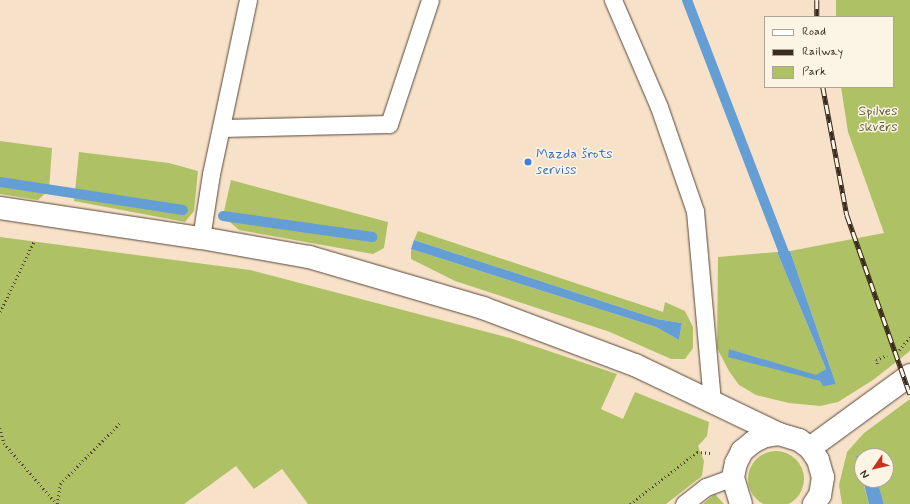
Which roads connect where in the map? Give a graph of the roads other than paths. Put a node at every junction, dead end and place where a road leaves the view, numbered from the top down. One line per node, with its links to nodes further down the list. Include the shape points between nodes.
1 (248, 0): 4 (lane)
2 (430, 0): 4 (lane, via 389,124)
3 (613, 0): 8 (lane, via 659,107 695,211)
4 (221, 128): 6 (lane)
5 (0, 208): 6 (street)
6 (201, 238): 8 (street, via 309,258 483,308 635,365)
7 (910, 375): 10 (street)
8 (712, 401): 9 (street)
9 (779, 434): 10 (street, via 799,440); 11 (street, via 753,442 742,451)
10 (810, 448): 14 (street, via 818,460 823,477 820,495)
11 (734, 470): 12 (lane); 13 (street)
12 (684, 504)
13 (741, 504)
14 (814, 504)

